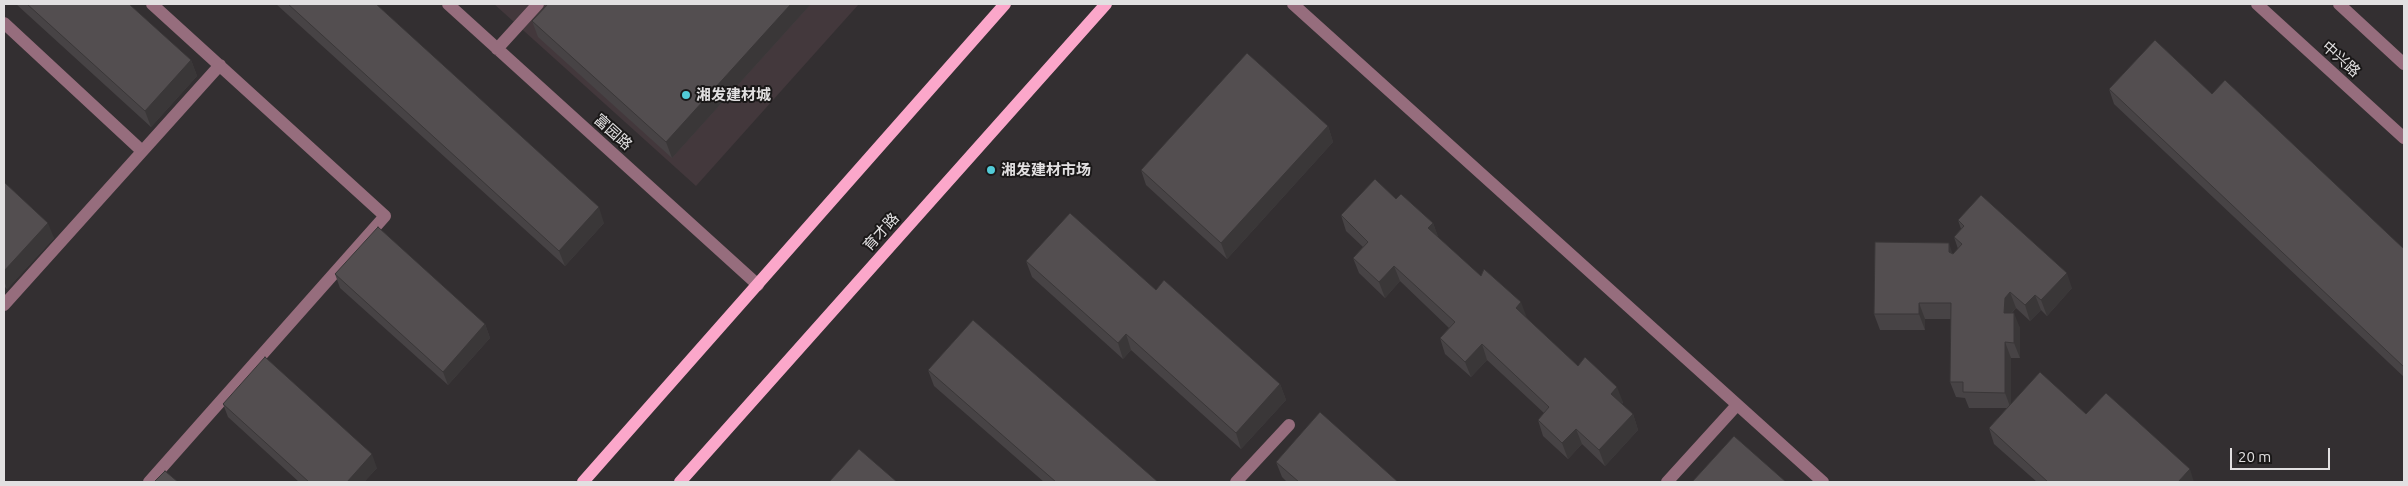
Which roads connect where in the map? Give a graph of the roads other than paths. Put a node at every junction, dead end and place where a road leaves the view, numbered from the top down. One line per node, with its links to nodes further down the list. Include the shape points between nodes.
1 (152, 4): 12 (street)
2 (448, 4): 10 (street, 富园路)
3 (538, 4): 10 (street)
4 (1005, 4): 15 (main road)
5 (1106, 4): 21 (main road, 育才路)
6 (1294, 4): 17 (street)
7 (2257, 4): 13 (street, 中兴路)
8 (2339, 4): 11 (street)
9 (4, 23): 14 (street)
10 (497, 49): 15 (street, 富园路)
11 (2404, 64)
12 (220, 65): 14 (street); 19 (street, via 386,216)
13 (2404, 138)
14 (142, 151): 16 (street)
15 (758, 285): 20 (main road)
16 (4, 305)
17 (1737, 405): 23 (street); 24 (street)
18 (1289, 425): 22 (street)
19 (149, 482)
20 (584, 482)
21 (680, 482)
22 (1236, 482)
23 (1667, 482)
24 (1822, 482)

